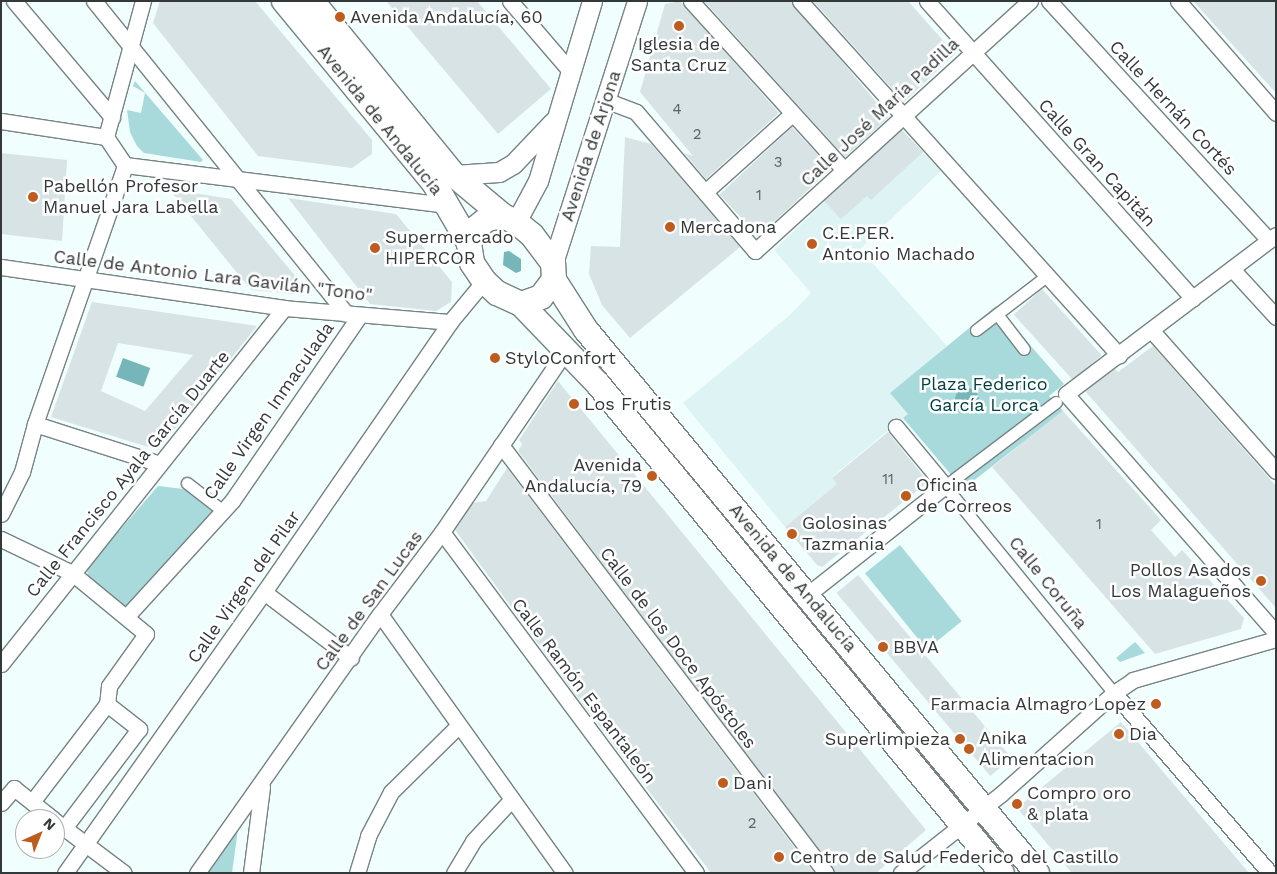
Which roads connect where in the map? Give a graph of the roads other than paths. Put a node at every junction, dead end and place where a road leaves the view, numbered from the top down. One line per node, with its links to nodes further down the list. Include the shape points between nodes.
1 (14, 1): 22 (street)
2 (94, 1): 15 (street)
3 (143, 1): 15 (street)
4 (284, 1): 31 (main road, Avenida de Andalucía, via 434,184)
5 (510, 1): 17 (street)
6 (592, 1): 17 (street)
7 (637, 1): 18 (street, Avenida de Arjona)
8 (691, 1): 20 (street)
9 (800, 1): 21 (street)
10 (927, 1): 16 (street, Calle Gran Capitán)
11 (1030, 1): 16 (street, Calle José María Padilla)
12 (1049, 1): 33 (street, Calle Hernán Cortés)
13 (1178, 1): 19 (street)
14 (318, 3): 28 (main road, Avenida de Andalucía)
15 (132, 46): 22 (street); 29 (street)
16 (973, 52): 21 (street, Calle José María Padilla); 41 (street, Calle Gran Capitán)
17 (571, 72): 23 (street)
18 (605, 100): 30 (street, via 636,112); 37 (street, Avenida de Arjona)
19 (1276, 113)
20 (792, 114): 27 (street); 30 (street)
21 (904, 114): 27 (street, Calle José María Padilla); 38 (street)
22 (112, 117): 25 (street)
23 (557, 117): 28 (street, via 513,164 499,172); 32 (street, via 538,181)
24 (1, 121): 25 (street)
25 (106, 137): 26 (street)
26 (125, 165): 29 (street); 39 (street)
27 (844, 170): 30 (street, Calle José María Padilla, via 755,251)
28 (454, 175): 32 (main road, Avenida de Andalucía)
29 (237, 178): 31 (street); 44 (street, via 260,201)
30 (705, 192)
31 (446, 205): 34 (main road, Avenida de Andalucía)
32 (510, 219): 34 (main road, via 481,223); 37 (main road, via 532,235)
33 (1272, 238): 36 (street)
34 (469, 243): 40 (main road, via 472,263)
35 (1, 267): 39 (street, Calle de Antonio Lara Gavilán "Tono")
36 (1232, 269): 41 (street); 46 (street)
37 (554, 271): 42 (main road, via 541,297); 67 (main road, Avenida de Andalucía, via 586,330)
38 (1048, 275): 45 (street); 52 (street)
39 (86, 280): 43 (street, Calle de Antonio Lara Gavilán "Tono"); 54 (street)
40 (484, 281): 42 (main road, via 497,293); 47 (street, Calle Virgen del Pilar)
41 (1193, 298): 49 (street)
42 (521, 304): 50 (main road, Avenida de Andalucía)
43 (284, 308): 44 (street, Calle de Antonio Lara Gavilán "Tono"); 57 (street, Calle Francisco Ayala García Duarte)
44 (353, 314): 47 (street, Calle de Antonio Lara Gavilán "Tono"); 61 (street, Calle Virgen Inmaculada)
45 (997, 314): 48 (street); 51 (street)
46 (1276, 317)
47 (450, 322): 66 (street, Calle Virgen del Pilar)
48 (976, 330)
49 (1152, 330): 52 (street); 58 (street)
50 (567, 349): 56 (street, Calle de San Lucas); 84 (main road, Avenida de Andalucía)
51 (1024, 349)
52 (1119, 355): 53 (street)
53 (1061, 398): 60 (street); 70 (street)
54 (35, 424): 57 (street); 62 (street, via 22,472)
55 (896, 427): 60 (street, Calle Coruña)
56 (501, 445): 63 (street, Calle de San Lucas); 95 (street, Calle de los Doce Apóstoles)
57 (160, 464): 65 (street, Calle Francisco Ayala García Duarte)
58 (1276, 471)
59 (187, 483): 61 (street)
60 (944, 486): 67 (street); 74 (street, Calle Coruña)
61 (224, 511): 69 (street, Calle Virgen Inmaculada)
62 (1, 514)
63 (442, 532): 68 (street, Calle de San Lucas); 94 (street, Calle Ramón Espantaleón)
64 (1, 539): 65 (street)
65 (72, 573): 69 (street); 73 (street, Calle Francisco Ayala García Duarte)
66 (264, 592): 72 (street); 86 (street, Calle Virgen del Pilar)
67 (807, 596): 81 (main road, Avenida de Andalucía)
68 (380, 614): 72 (street, Calle de San Lucas); 76 (street)
69 (127, 616): 75 (street, via 146,634 109,686)
70 (1276, 633)
71 (1276, 640): 74 (street, via 1133,680)
72 (351, 658): 77 (street, Calle de San Lucas)
73 (1, 664)
74 (1114, 693): 81 (street); 99 (street)
75 (107, 704): 79 (street); 83 (street, via 139,729)
76 (459, 725): 78 (street); 91 (street, via 391,792 368,836)
77 (262, 785): 89 (street, Calle de San Lucas); 90 (street)
78 (512, 799): 92 (street, via 473,841); 93 (street)
79 (32, 802): 80 (street, via 14,788); 82 (street)
80 (1, 803)
81 (982, 807): 84 (street); 98 (main road, Avenida de Andalucía)
82 (41, 809)
83 (65, 813)
84 (961, 822): 96 (street); 97 (main road, Avenida de Andalucía)
85 (65, 829): 86 (street)
86 (85, 845): 87 (street, Calle Virgen del Pilar); 88 (street)
87 (65, 873)
88 (124, 873)
89 (197, 873)
90 (250, 873)
91 (357, 873)
92 (454, 873)
93 (565, 873)
94 (696, 873)
95 (826, 873)
96 (901, 873)
97 (1002, 873)
98 (1037, 873)
99 (1270, 873)

